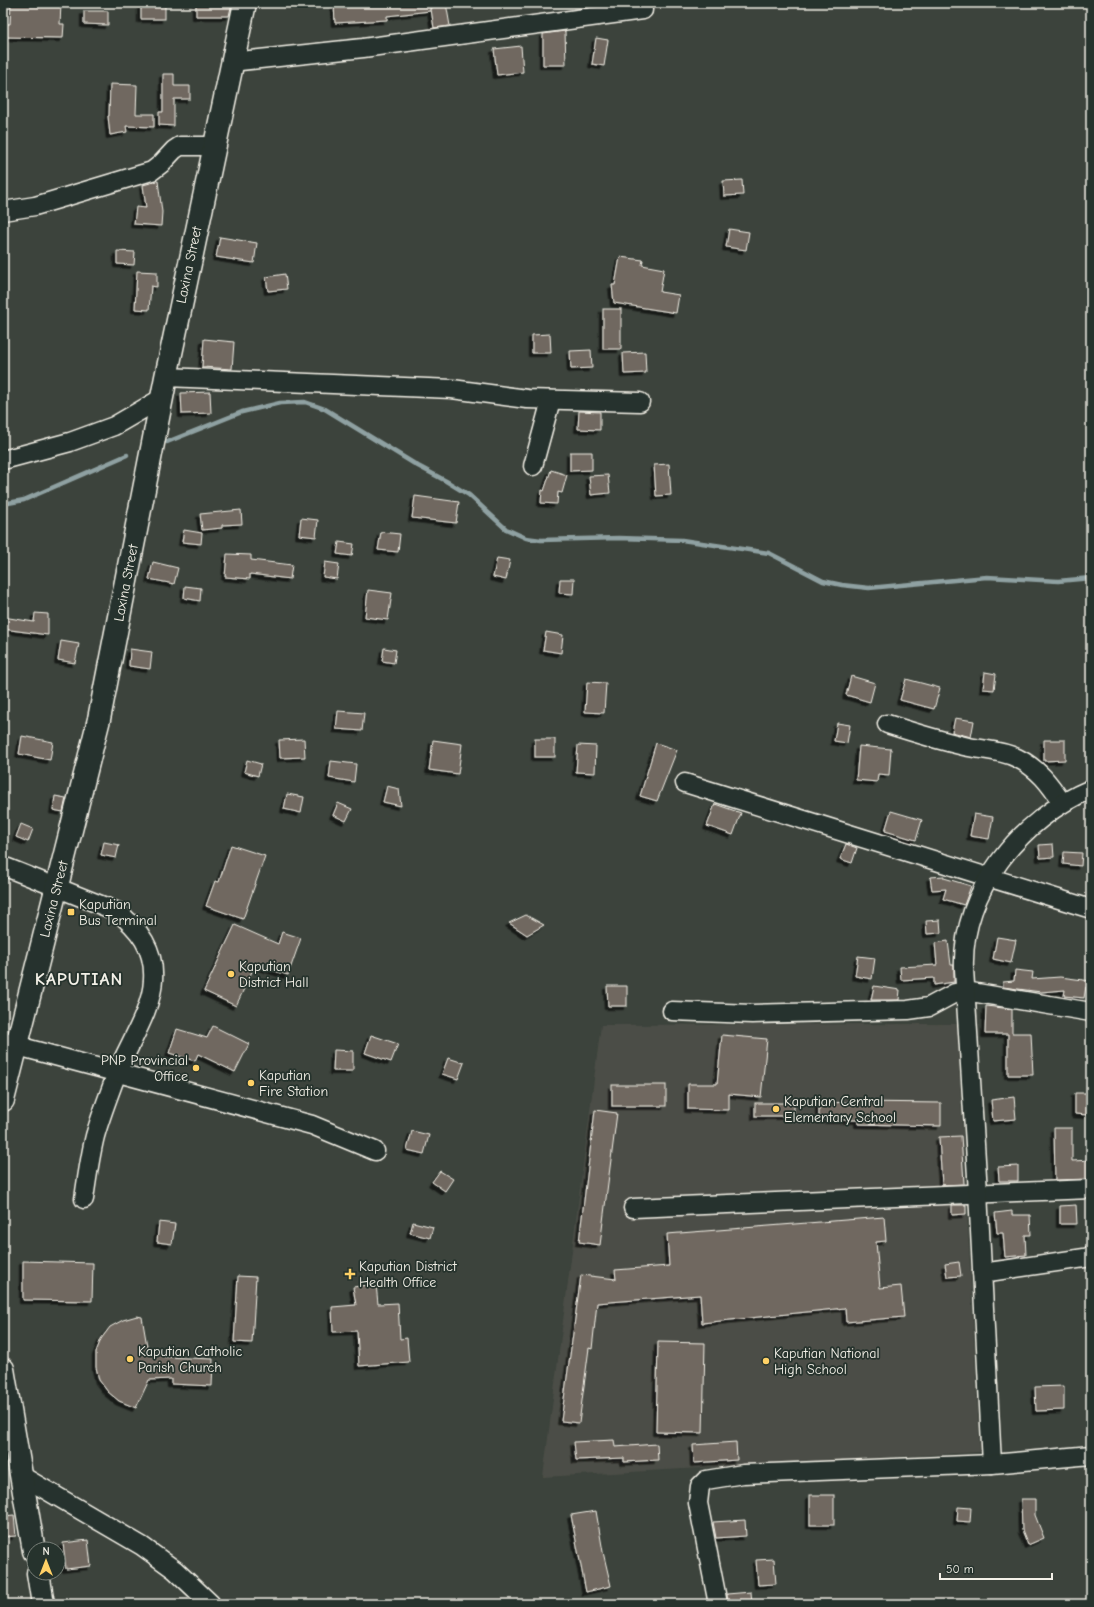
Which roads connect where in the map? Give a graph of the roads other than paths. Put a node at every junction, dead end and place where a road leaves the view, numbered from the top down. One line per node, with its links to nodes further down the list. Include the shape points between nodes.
1 (244, 3): 3 (main road, Laxina Street)
2 (643, 10): 3 (street, via 363,48)
3 (231, 62): 4 (main road, Laxina Street)
4 (214, 146): 5 (street, via 180,146 152,171 35,206); 6 (main road, Laxina Street)
5 (3, 211)
6 (166, 377): 7 (main road, Laxina Street); 8 (street, via 452,389 505,397)
7 (162, 398): 10 (street, via 114,426 70,442); 18 (main road, Laxina Street, via 99,719)
8 (551, 400): 9 (street); 11 (street)
9 (640, 402)
10 (3, 460)
11 (533, 466)
12 (887, 724): 15 (street, via 925,736 1017,757 1037,770 1051,785)
13 (685, 783): 17 (street)
14 (1091, 789): 15 (street)
15 (1062, 803): 17 (street, via 1033,825)
16 (3, 866): 18 (street)
17 (989, 878): 19 (street); 20 (street, via 976,903 965,939)
18 (57, 886): 23 (main road, Laxina Street); 24 (street, via 116,911 132,923 144,940 152,960 151,996)
19 (1091, 909)
20 (965, 991): 21 (street, via 955,993 929,1007 908,1010 752,1014); 22 (street); 28 (street)
21 (672, 1011)
22 (1091, 1012)
23 (10, 1044): 24 (street); 25 (main road, Laxina Street)
24 (118, 1072): 26 (street, via 312,1125); 29 (street, via 95,1137)
25 (3, 1100)
26 (375, 1151)
27 (1091, 1189): 28 (street)
28 (978, 1192): 30 (street); 32 (street)
29 (84, 1199)
30 (633, 1208)
31 (1091, 1258): 32 (street)
32 (982, 1273): 35 (street)
33 (3, 1369): 36 (main road)
34 (1091, 1455): 35 (street)
35 (992, 1464): 41 (street, via 743,1474 706,1480 700,1486 698,1503)
36 (22, 1476): 37 (main road); 40 (street, via 142,1546 175,1570)
37 (32, 1541)
38 (39, 1581): 39 (main road)
39 (42, 1604)
40 (211, 1604)
41 (718, 1604)

